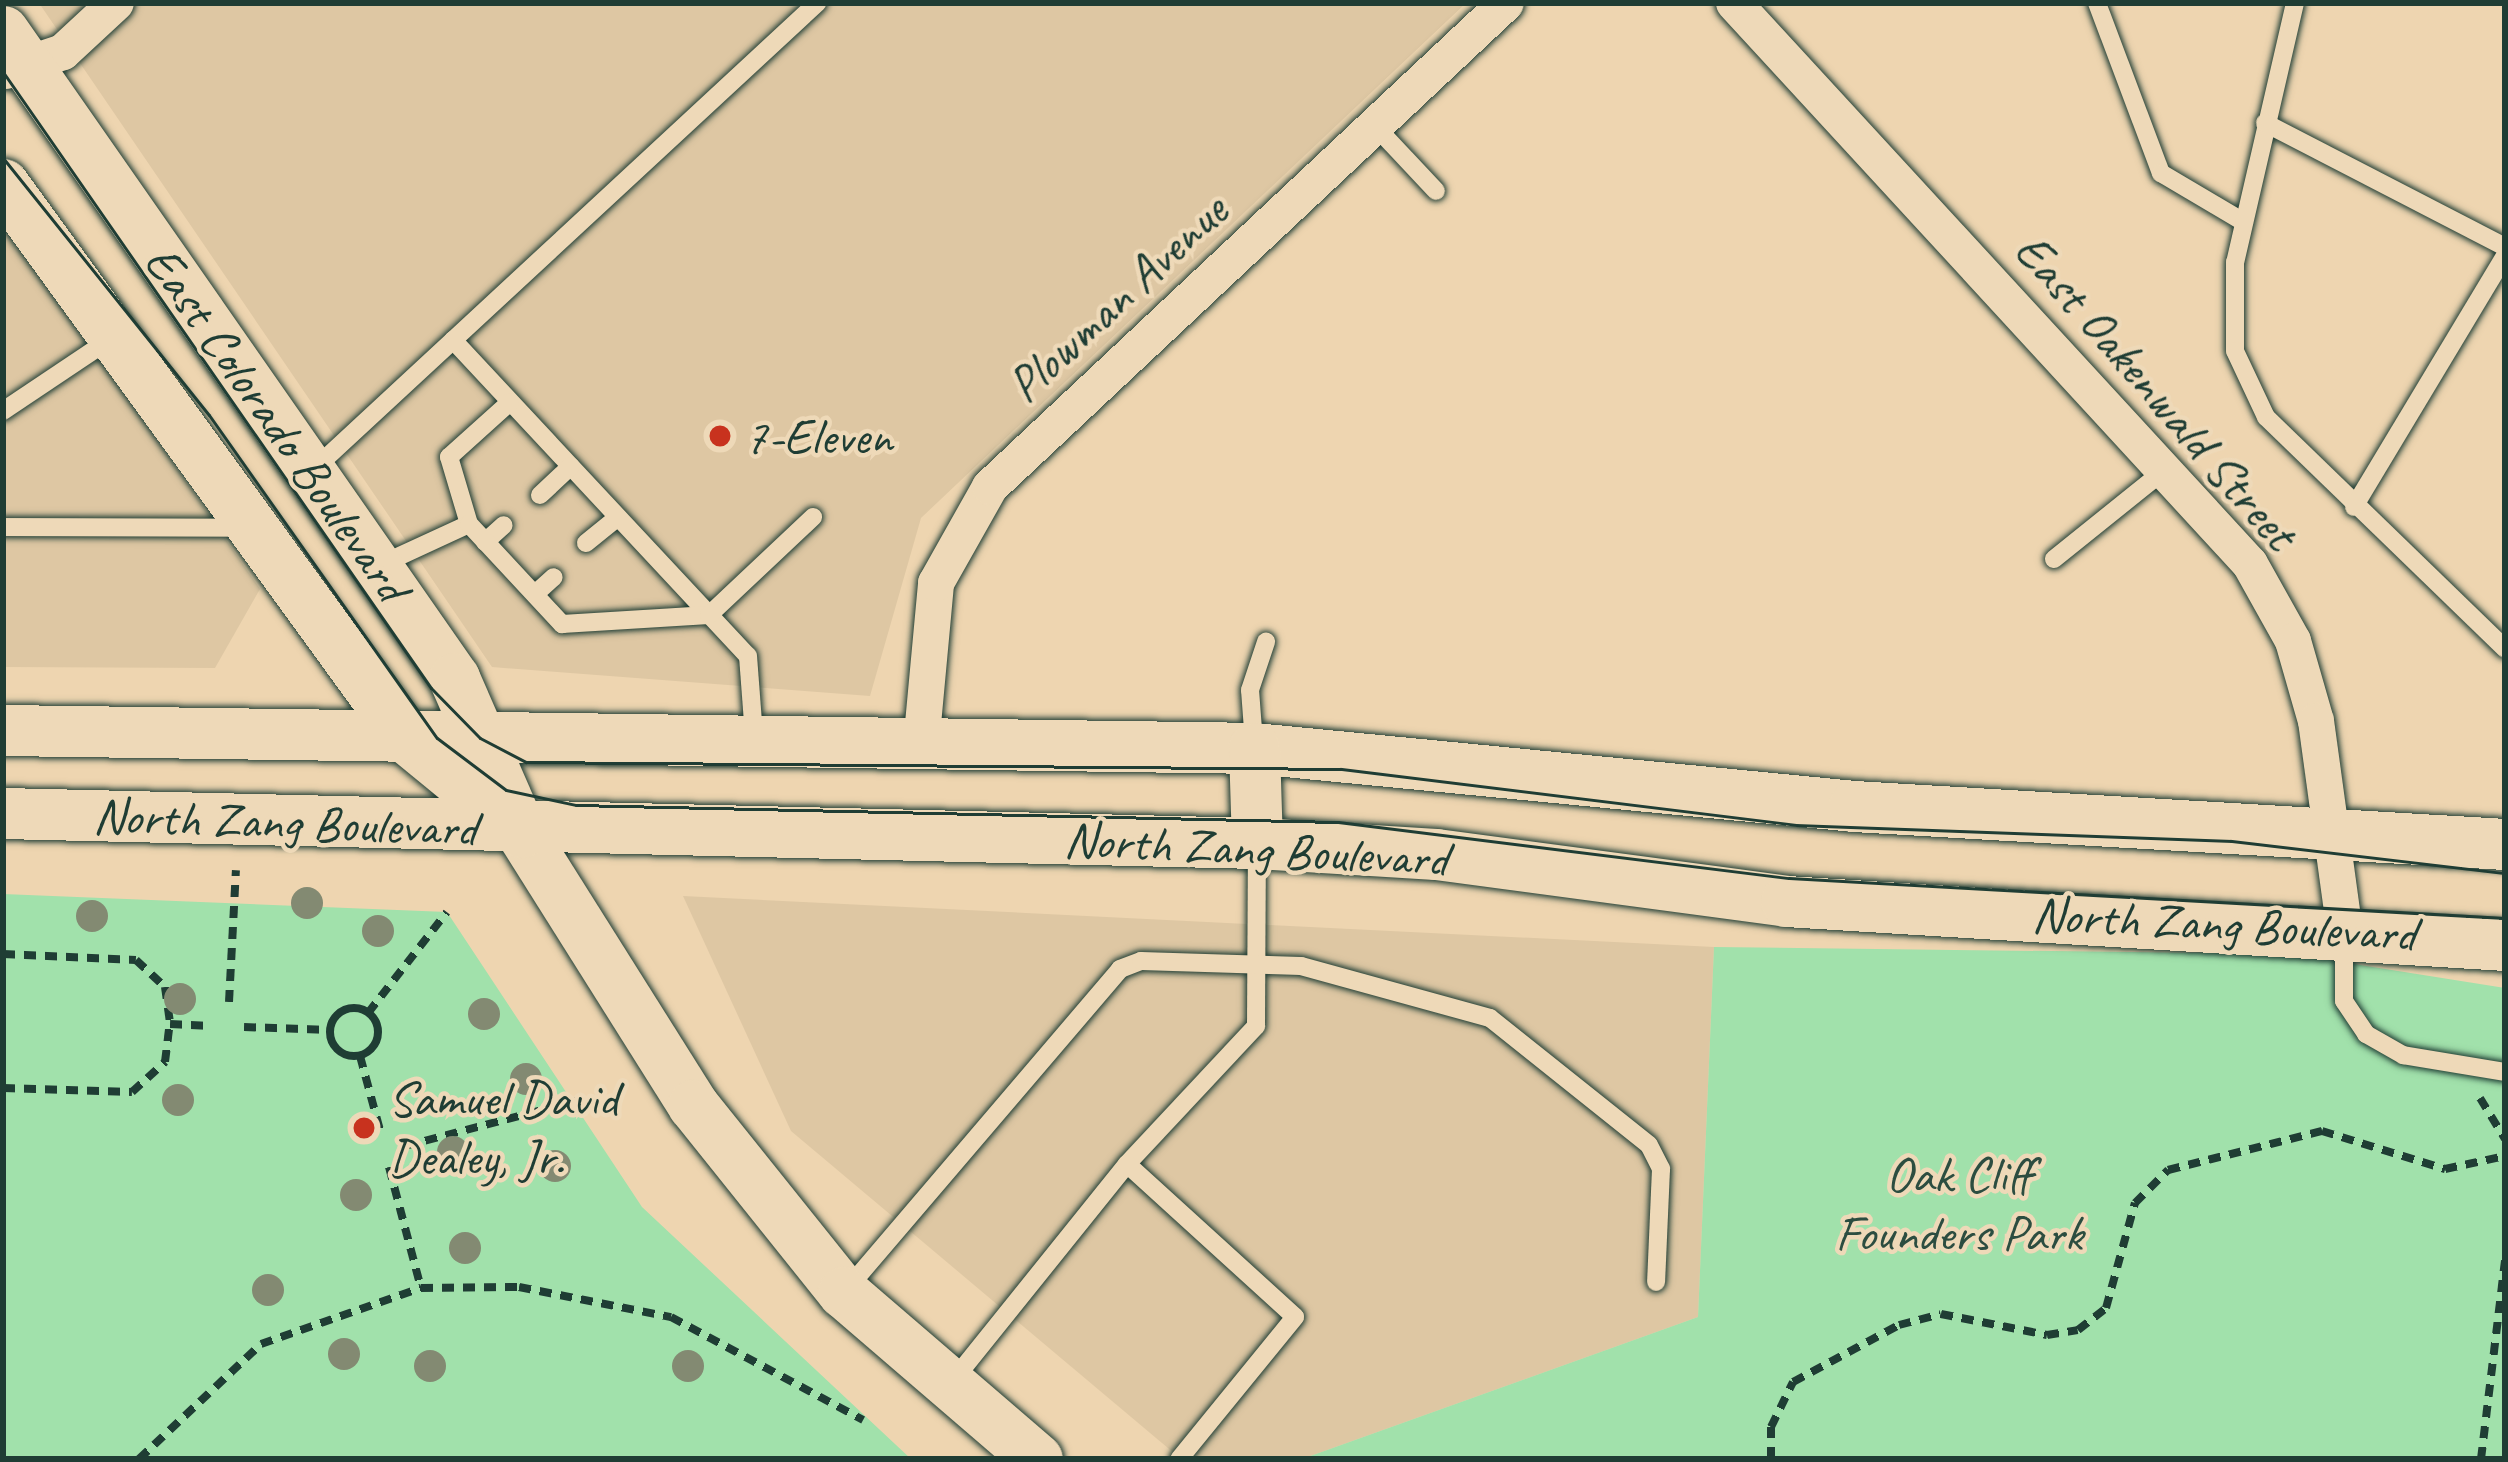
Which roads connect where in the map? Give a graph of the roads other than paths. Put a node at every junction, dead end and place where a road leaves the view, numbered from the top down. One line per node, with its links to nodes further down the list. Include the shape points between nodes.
1 (116, 3): 7 (street, via 63,52)
2 (817, 3): 16 (lane)
3 (1506, 3): 9 (street, Plowman Avenue)
4 (1734, 3): 20 (street, East Oakenwald Street)
5 (2097, 3): 12 (lane, via 2161,173)
6 (2295, 3): 8 (lane)
7 (11, 56): 21 (main road, East Colorado Boulevard)
8 (2264, 123): 12 (lane); 13 (lane)
9 (1375, 126): 11 (lane); 40 (street, Plowman Avenue, via 990,487 936,583)
10 (3, 184): 15 (main road, East Colorado Boulevard)
11 (1436, 191)
12 (2244, 222): 23 (lane, via 2235,351 2266,417)
13 (2505, 247)
14 (2505, 256): 23 (lane)
15 (114, 336): 18 (lane); 29 (main road, East Colorado Boulevard)
16 (453, 340): 17 (lane); 21 (lane)
17 (511, 402): 19 (lane); 26 (lane, via 449,457)
18 (3, 411)
19 (571, 466): 22 (lane); 24 (lane)
20 (2167, 468): 32 (lane); 46 (street, East Oakenwald Street, via 2250,564 2294,641)
21 (312, 471): 33 (main road, East Colorado Boulevard)
22 (540, 495)
23 (2354, 507): 38 (lane)
24 (618, 517): 31 (lane); 36 (lane)
25 (812, 517): 36 (lane)
26 (469, 524): 30 (lane); 33 (lane)
27 (504, 525): 30 (lane)
28 (3, 527): 29 (lane)
29 (255, 529): 41 (main road, East Colorado Boulevard)
30 (485, 542): 35 (lane)
31 (586, 543)
32 (2054, 559)
33 (378, 566): 43 (main road, East Colorado Boulevard)
34 (554, 577): 35 (lane)
35 (535, 594): 36 (lane, via 562,624)
36 (709, 615): 42 (lane, via 748,656)
37 (1266, 642): 44 (lane, via 1250,690)
38 (2505, 649)
39 (3, 730): 41 (main road, North Zang Boulevard)
40 (922, 735): 42 (main road, North Zang Boulevard); 44 (main road, North Zang Boulevard)
41 (405, 737): 43 (main road, North Zang Boulevard); 47 (main road, East Colorado Boulevard)
42 (754, 738): 43 (main road, North Zang Boulevard)
43 (488, 739): 47 (main road, East Colorado Boulevard)
44 (1254, 748): 46 (main road, North Zang Boulevard, via 1854,806); 48 (main road)
45 (3, 812): 47 (main road, North Zang Boulevard)
46 (2329, 827): 49 (main road, North Zang Boulevard); 50 (street, East Oakenwald Street)
47 (521, 832): 48 (main road, North Zang Boulevard); 56 (main road, East Colorado Boulevard, via 693,1105)
48 (1257, 843): 50 (main road, North Zang Boulevard, via 1436,854 1786,902); 52 (lane)
49 (2505, 844)
50 (2344, 926): 51 (main road, North Zang Boulevard); 53 (lane, via 2344,1001 2366,1034 2403,1055)
51 (2505, 944)
52 (1257, 960): 54 (lane, via 1256,1026); 55 (lane, via 1464,1006 1626,1121 1661,1169); 56 (lane, via 1120,969)
53 (2505, 1072)
54 (1127, 1164): 57 (lane); 59 (lane, via 1295,1317)
55 (1656, 1282)
56 (843, 1292): 57 (main road, East Colorado Boulevard)
57 (947, 1388): 58 (main road, East Colorado Boulevard)
58 (1037, 1459)
59 (1179, 1459)

